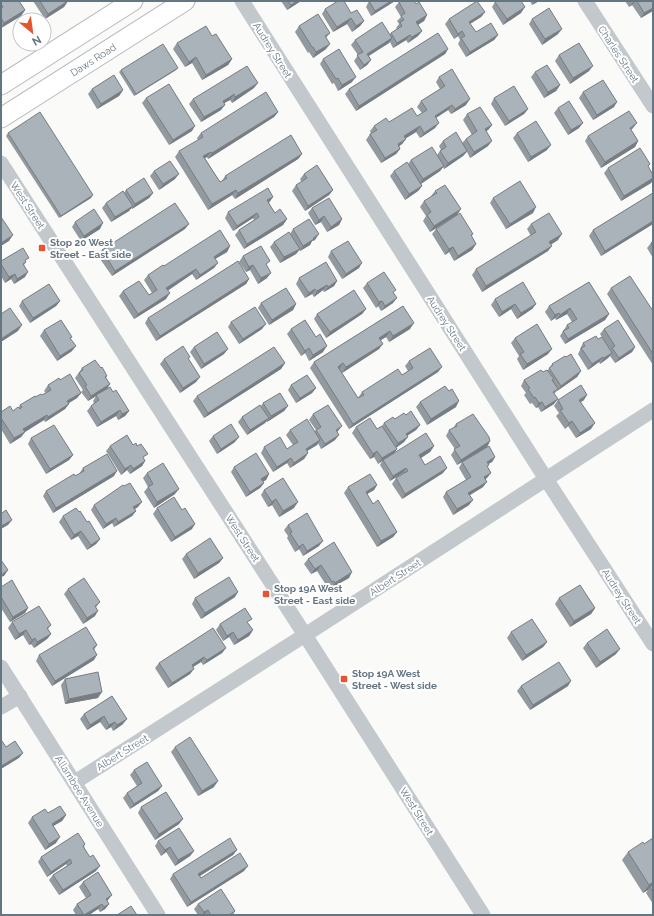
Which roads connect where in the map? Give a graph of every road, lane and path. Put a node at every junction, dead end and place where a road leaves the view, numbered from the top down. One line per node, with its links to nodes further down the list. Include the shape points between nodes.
1 (133, 1): 5 (main road)
2 (185, 1): 7 (main road, Daws Road)
3 (242, 1): 10 (street, Audrey Street)
4 (585, 1): 6 (street, Charles Street)
5 (1, 85)
6 (653, 106)
7 (1, 118)
8 (1, 163): 11 (street, West Street)
9 (653, 410): 10 (street, Albert Street)
10 (546, 479): 11 (street, Albert Street); 12 (street, Audrey Street)
11 (305, 635): 16 (street, Albert Street); 18 (street, West Street)
12 (653, 644)
13 (1, 667): 14 (street, Allambee Avenue)
14 (20, 696): 15 (street); 16 (street, Allambee Avenue)
15 (1, 707)
16 (75, 782): 17 (street, Allambee Avenue)
17 (158, 915)
18 (483, 915)

